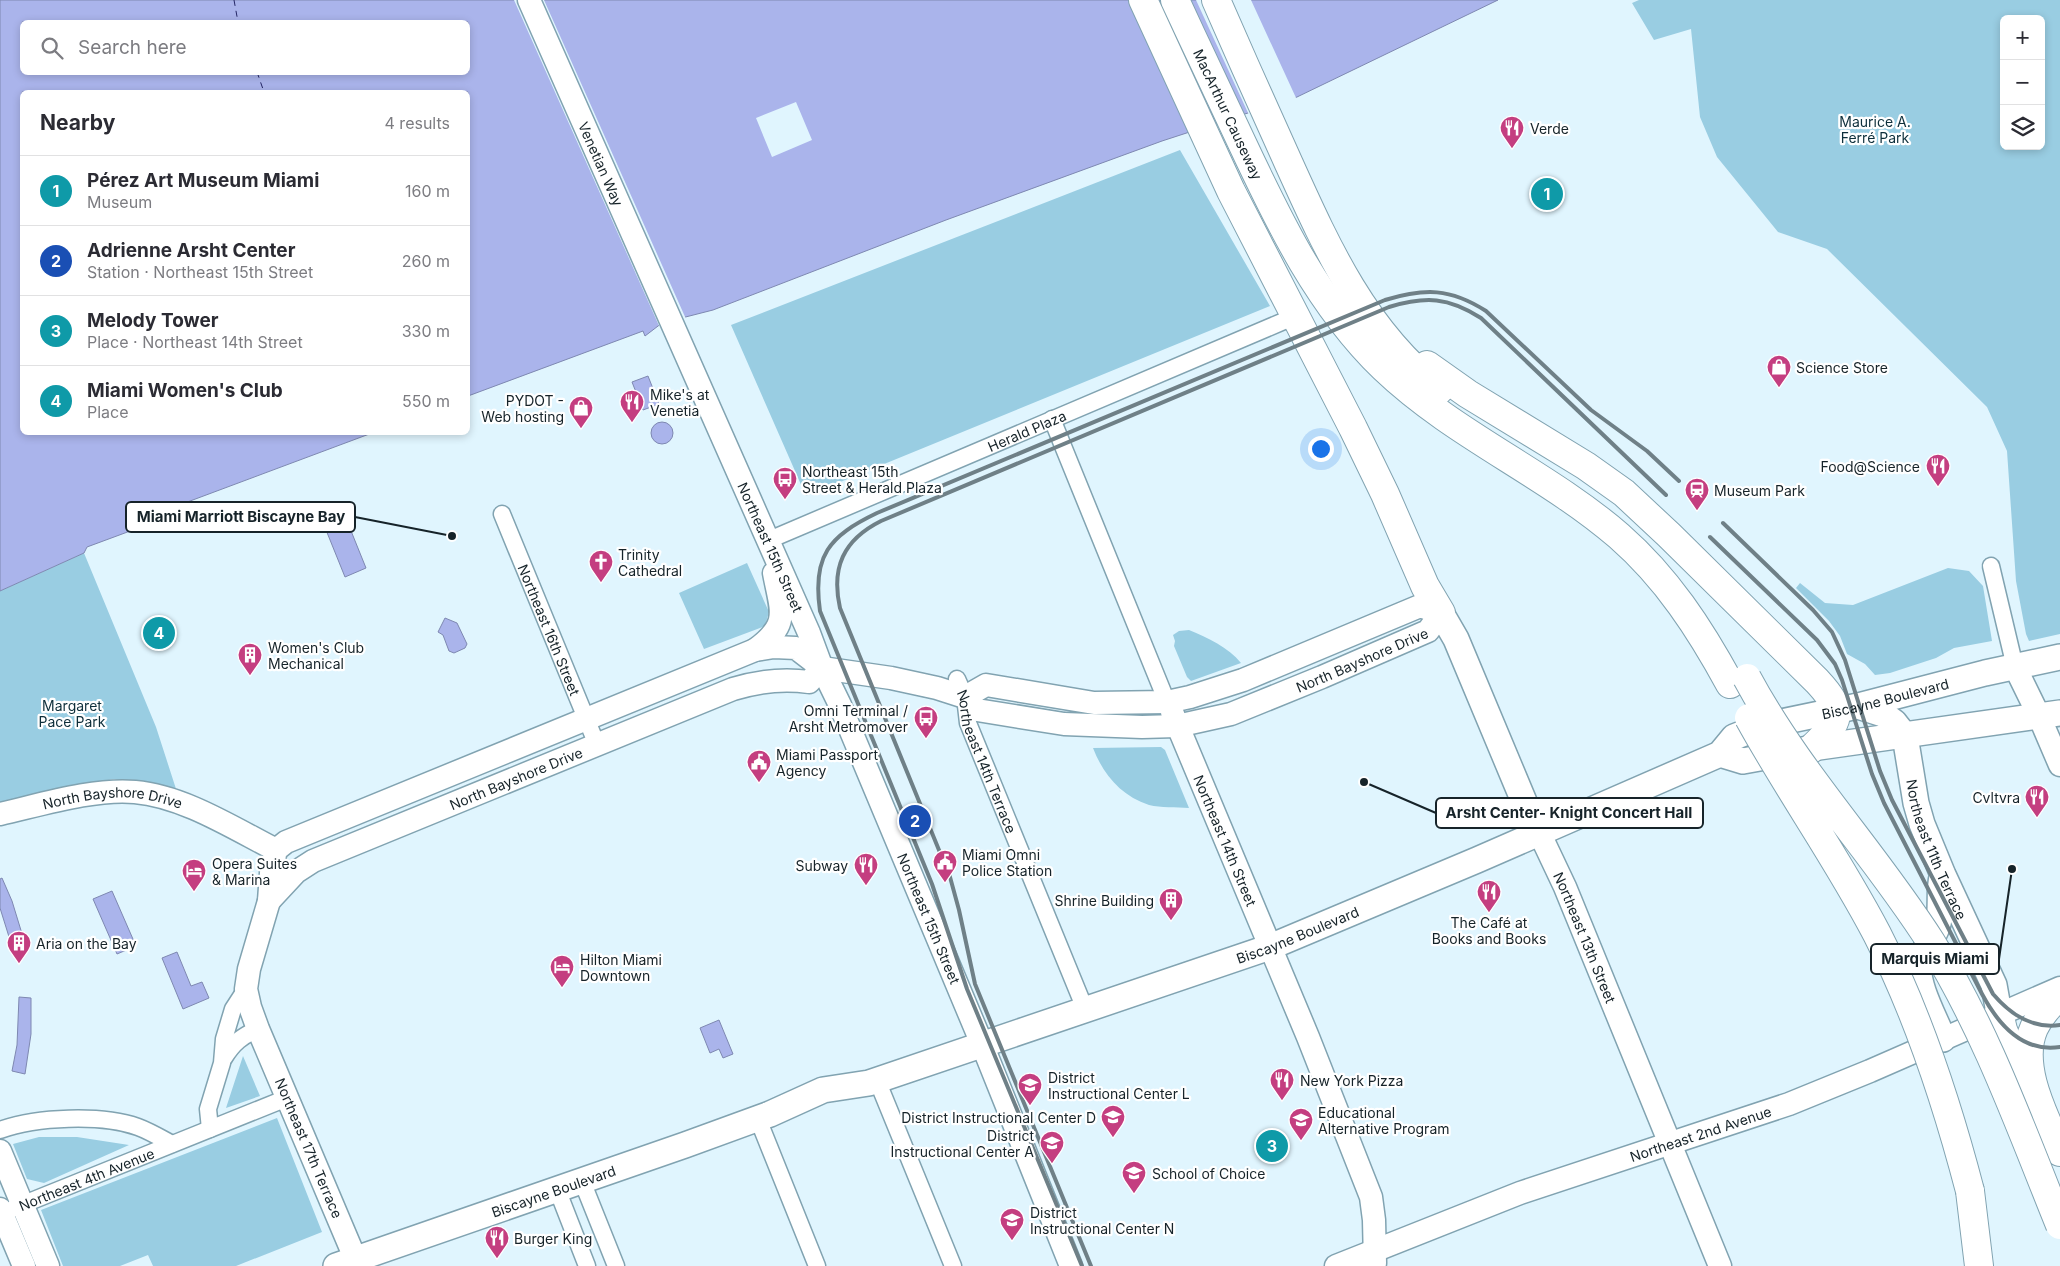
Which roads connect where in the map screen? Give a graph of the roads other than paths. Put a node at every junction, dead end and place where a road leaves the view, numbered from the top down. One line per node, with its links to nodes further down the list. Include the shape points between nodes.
1 (529, 0): 7 (street, Venetian Way)
2 (1143, 0): 12 (highway, via 1218,163 1354,428 1425,586)
3 (1175, 0): 19 (highway, MacArthur Causeway, via 1284,228 1335,312 1371,354 1438,414 1574,503 1630,546 1679,600)
4 (1216, 0): 6 (highway, via 1336,264)
5 (1284, 321): 8 (street, Herald Plaza)
6 (1376, 324): 19 (highway, via 1404,360 1441,392 1606,502 1650,539 1700,598 1720,630); 22 (highway, via 1394,334 1438,374 1586,466 1636,503 1832,699)
7 (675, 326): 10 (street, Northeast 15th Street)
8 (1052, 419): 10 (street, Herald Plaza); 21 (street, Northeast 14th Street)
9 (502, 514): 24 (street, Northeast 16th Street)
10 (769, 540): 13 (street, via 780,624 771,639); 17 (street, Northeast 15th Street)
11 (1991, 566): 16 (street)
12 (1441, 614): 14 (street, North Bayshore Drive, via 1420,606); 18 (street, North Bayshore Drive, via 1428,631); 36 (main road, Northeast 13th Street, via 1456,639 1525,804)
13 (755, 650): 17 (street, North Bayshore Drive, via 796,648); 24 (street, North Bayshore Drive)
14 (1312, 652): 18 (street); 21 (street, North Bayshore Drive, via 1223,688)
15 (2060, 657): 16 (main road, Biscayne Boulevard)
16 (2015, 667): 22 (main road, Biscayne Boulevard); 23 (street)
17 (822, 668): 20 (street, North Bayshore Drive, via 937,688); 27 (street, North Bayshore Drive, via 809,682 789,679 764,681 733,689); 49 (street, Northeast 15th Street)
18 (1322, 677): 25 (street, North Bayshore Drive, via 1230,714)
19 (1738, 681): 65 (highway, bridge, via 1893,885 1946,967 1988,1051); 66 (highway, bridge, via 1775,765 1850,885 1890,962 1952,1124 1970,1191)
20 (961, 688): 21 (street, North Bayshore Drive, via 986,685 1094,703); 25 (street, North Bayshore Drive, via 976,710 1064,724); 45 (street, Northeast 14th Terrace, via 968,723)
21 (1168, 702): 25 (street, Northeast 14th Street)
22 (1848, 708): 26 (main road, via 1883,714); 28 (highway, via 1836,716 1830,729); 29 (main road, Biscayne Boulevard, via 1762,726 1734,737)
23 (2049, 715): 26 (main road); 30 (street)
24 (586, 720): 27 (street, Northeast 16th Street); 31 (street, North Bayshore Drive)
25 (1177, 726): 41 (street, Northeast 14th Street)
26 (1905, 736): 28 (main road); 39 (main road, Northeast 11th Terrace, via 1916,803)
27 (597, 745): 35 (street, North Bayshore Drive)
28 (1811, 749): 29 (main road, via 1743,761)
29 (1720, 754): 36 (main road, Biscayne Boulevard)
30 (2060, 765)
31 (449, 776): 33 (street, North Bayshore Drive); 35 (street, via 446,789 438,797 410,810)
32 (0, 814): 37 (street, North Bayshore Drive, via 104,793 135,792 161,796 204,813)
33 (350, 816): 34 (street, North Bayshore Drive); 35 (street, via 370,831)
34 (327, 826): 37 (street, North Bayshore Drive, via 286,842); 38 (street, via 323,849)
35 (396, 828): 38 (street, North Bayshore Drive)
36 (1540, 832): 41 (main road, Biscayne Boulevard); 57 (street, Northeast 13th Street)
37 (276, 850): 40 (street)
38 (314, 861): 40 (street, North Bayshore Drive, via 296,872)
39 (1942, 875): 46 (main road, Northeast 11th Terrace, via 1994,985); 48 (main road, via 1938,926 1920,961 1919,971)
40 (269, 901): 43 (street, Northeast 17th Terrace)
41 (1270, 948): 45 (main road, Biscayne Boulevard); 67 (street, Northeast 14th Street, via 1371,1197)
42 (2060, 988): 46 (street, Northeast 2nd Avenue)
43 (246, 989): 47 (street, Northeast 17th Terrace); 50 (street, Northeast 17th Terrace, via 233,1009 224,1040)
44 (2060, 995): 53 (highway, via 2034,1028 2030,1040 2028,1062)
45 (1085, 1010): 49 (main road, Biscayne Boulevard)
46 (2000, 1013): 48 (street, Northeast 2nd Avenue); 53 (highway, via 2003,1030 2027,1086)
47 (258, 1029): 50 (street, Northeast 17th Terrace, via 241,1037); 52 (street, Northeast 17th Terrace)
48 (1943, 1038): 57 (street, Northeast 2nd Avenue, via 1785,1106)
49 (982, 1044): 51 (main road, Biscayne Boulevard); 75 (street, Northeast 15th Street)
50 (222, 1063): 55 (street, Northeast 17th Terrace, via 208,1109)
51 (869, 1082): 54 (main road, Biscayne Boulevard, via 823,1090); 74 (street)
52 (287, 1098): 55 (street, Northeast 4th Avenue); 68 (street, Northeast 17th Terrace)
53 (2041, 1107): 60 (highway)
54 (764, 1116): 61 (main road, Biscayne Boulevard); 73 (street)
55 (210, 1129): 58 (street, Northeast 4th Avenue)
56 (0, 1130): 58 (street, Northeast 4th Avenue, via 40,1120 106,1120 138,1126)
57 (1670, 1143): 67 (street, Northeast 2nd Avenue, via 1520,1193); 77 (street, Northeast 13th Street)
58 (172, 1144): 63 (street, Northeast 4th Avenue)
59 (0, 1151): 63 (street)
60 (2060, 1152)
61 (582, 1181): 62 (main road, Biscayne Boulevard); 72 (street)
62 (557, 1189): 68 (main road, Biscayne Boulevard); 71 (street)
63 (22, 1205): 64 (street, Northeast 4th Avenue); 70 (street)
64 (1, 1212): 69 (street)
65 (2060, 1224)
66 (1977, 1256)
67 (1374, 1258): 76 (street, Northeast 2nd Avenue)
68 (350, 1263)
69 (24, 1266)
70 (48, 1266)
71 (587, 1266)
72 (616, 1266)
73 (817, 1266)
74 (953, 1266)
75 (1071, 1266)
76 (1336, 1266)
77 (1720, 1266)

